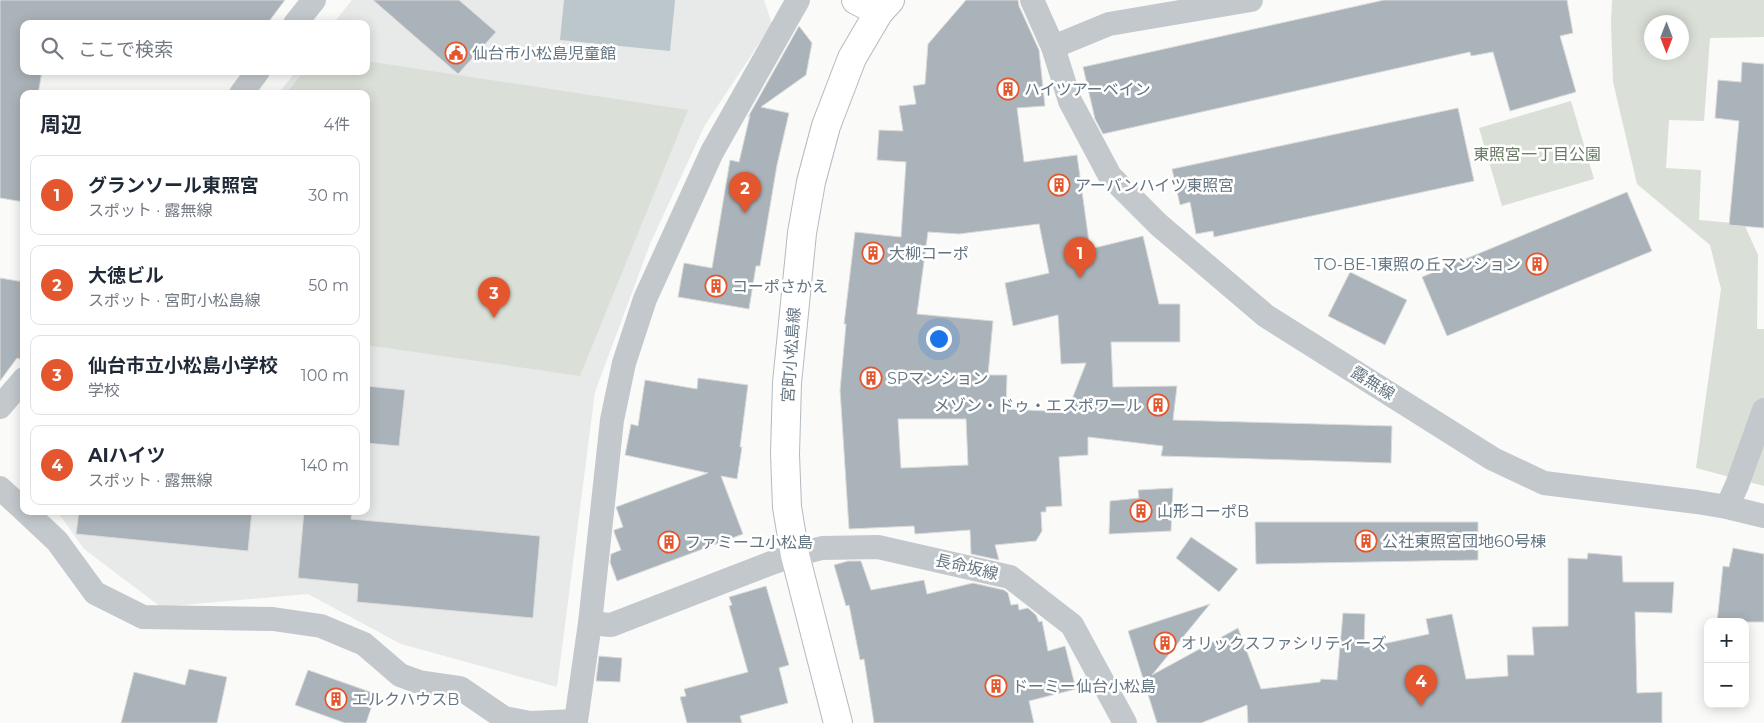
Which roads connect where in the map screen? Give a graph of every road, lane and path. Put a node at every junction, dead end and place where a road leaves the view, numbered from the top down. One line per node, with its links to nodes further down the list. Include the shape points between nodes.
1 (314, 0): 6 (street)
2 (798, 0): 19 (street, via 712,152 645,299 624,363 612,420)
3 (1032, 0): 7 (street, 露無線)
4 (1252, 0): 7 (street, via 1109,24)
5 (875, 4): 18 (street, 宮町小松島線, via 826,126 802,233 787,383 785,454 787,507)
6 (298, 20)
7 (1052, 47): 15 (street, 露無線, via 1070,101 1110,176 1159,225 1266,316 1493,459 1544,483)
8 (255, 75): 9 (street)
9 (244, 90)
10 (20, 384): 11 (street)
11 (0, 408)
12 (1764, 410): 15 (street)
13 (0, 488): 14 (street)
14 (20, 507)
15 (1727, 507): 17 (street, 露無線)
16 (28, 515): 20 (street, via 57,541 94,593 143,617 273,619 321,626 364,644 400,675 419,682 460,688 504,718 530,723)
17 (1764, 516)
18 (795, 555): 19 (street, 長命坂線, via 611,625); 21 (street, 宮町小松島線); 22 (street, 長命坂線, via 822,548 878,547 1010,576 1072,625)
19 (590, 623): 20 (street)
20 (576, 722)
21 (838, 723)
22 (1125, 723)

